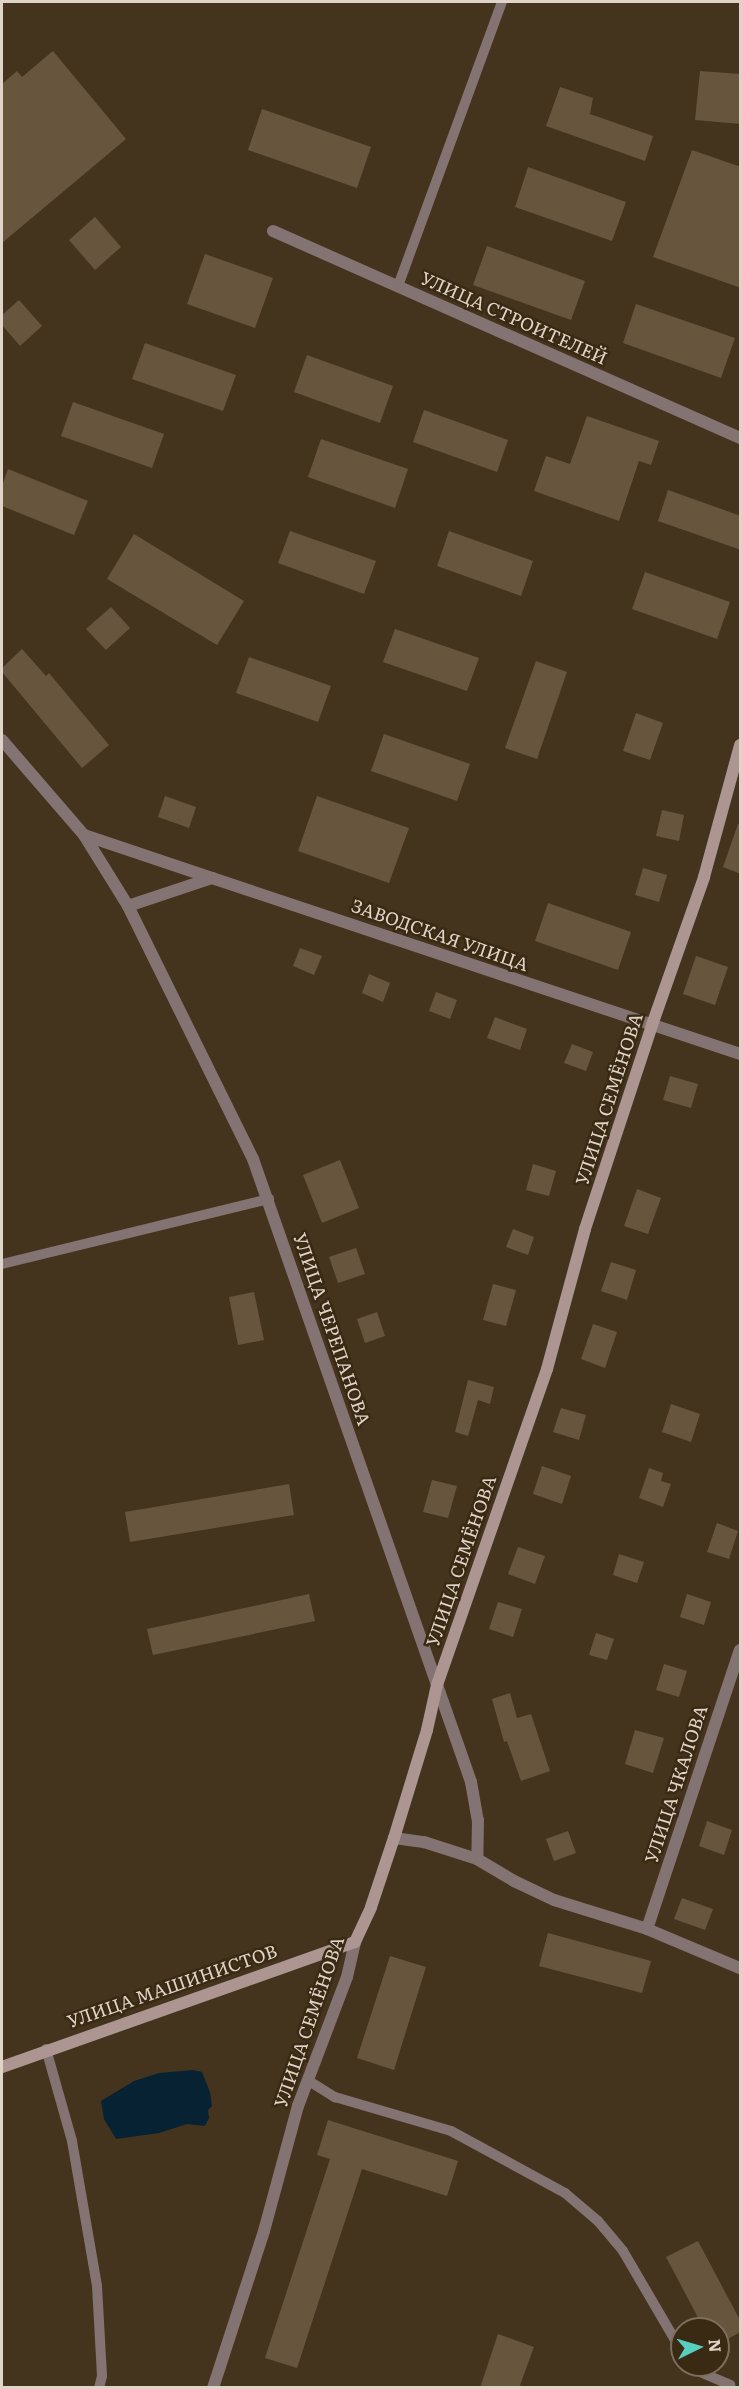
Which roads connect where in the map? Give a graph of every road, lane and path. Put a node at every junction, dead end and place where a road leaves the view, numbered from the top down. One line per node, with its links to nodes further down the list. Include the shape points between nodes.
1 (502, 2): 3 (lane)
2 (273, 231): 3 (street, УЛИЦА СТРОИТЕЛЕЙ)
3 (398, 286): 4 (street, УЛИЦА СТРОИТЕЛЕЙ)
4 (741, 438)
5 (2, 740): 7 (street)
6 (741, 745): 10 (street, УЛИЦА СЕМЁНОВА, via 704,877)
7 (84, 835): 8 (street, ЗАВОДСКАЯ УЛИЦА); 9 (street, УЛИЦА ЧЕРЕПАНОВА)
8 (212, 878): 9 (street); 10 (street, ЗАВОДСКАЯ УЛИЦА)
9 (128, 906): 12 (street, УЛИЦА ЧЕРЕПАНОВА, via 248,1149)
10 (652, 1025): 11 (street, ЗАВОДСКАЯ УЛИЦА); 15 (street, УЛИЦА СЕМЁНОВА, via 585,1229 547,1369)
11 (741, 1054)
12 (268, 1199): 13 (lane); 15 (street, УЛИЦА ЧЕРЕПАНОВА)
13 (2, 1264)
14 (741, 1650): 18 (street, УЛИЦА ЧКАЛОВА)
15 (437, 1685): 16 (street, УЛИЦА СЕМЁНОВА); 17 (street, УЛИЦА ЧЕРЕПАНОВА, via 471,1782 478,1820)
16 (394, 1839): 17 (street, via 424,1842); 19 (street, УЛИЦА СЕМЁНОВА)
17 (477, 1859): 18 (street, via 554,1900)
18 (647, 1929): 20 (street)
19 (355, 1942): 21 (street, УЛИЦА МАШИНИСТОВ); 23 (street, УЛИЦА СЕМЁНОВА, via 347,1977)
20 (741, 1968)
21 (46, 2049): 22 (street, УЛИЦА МАШИНИСТОВ); 27 (lane, via 72,2141 97,2286 102,2376)
22 (2, 2067)
23 (309, 2081): 24 (lane, via 335,2097 451,2131 565,2193 598,2221 623,2251); 28 (street, УЛИЦА СЕМЁНОВА, via 298,2106 264,2231)
24 (670, 2331)
25 (712, 2377): 26 (lane)
26 (730, 2385)
27 (99, 2388)
28 (213, 2388)

